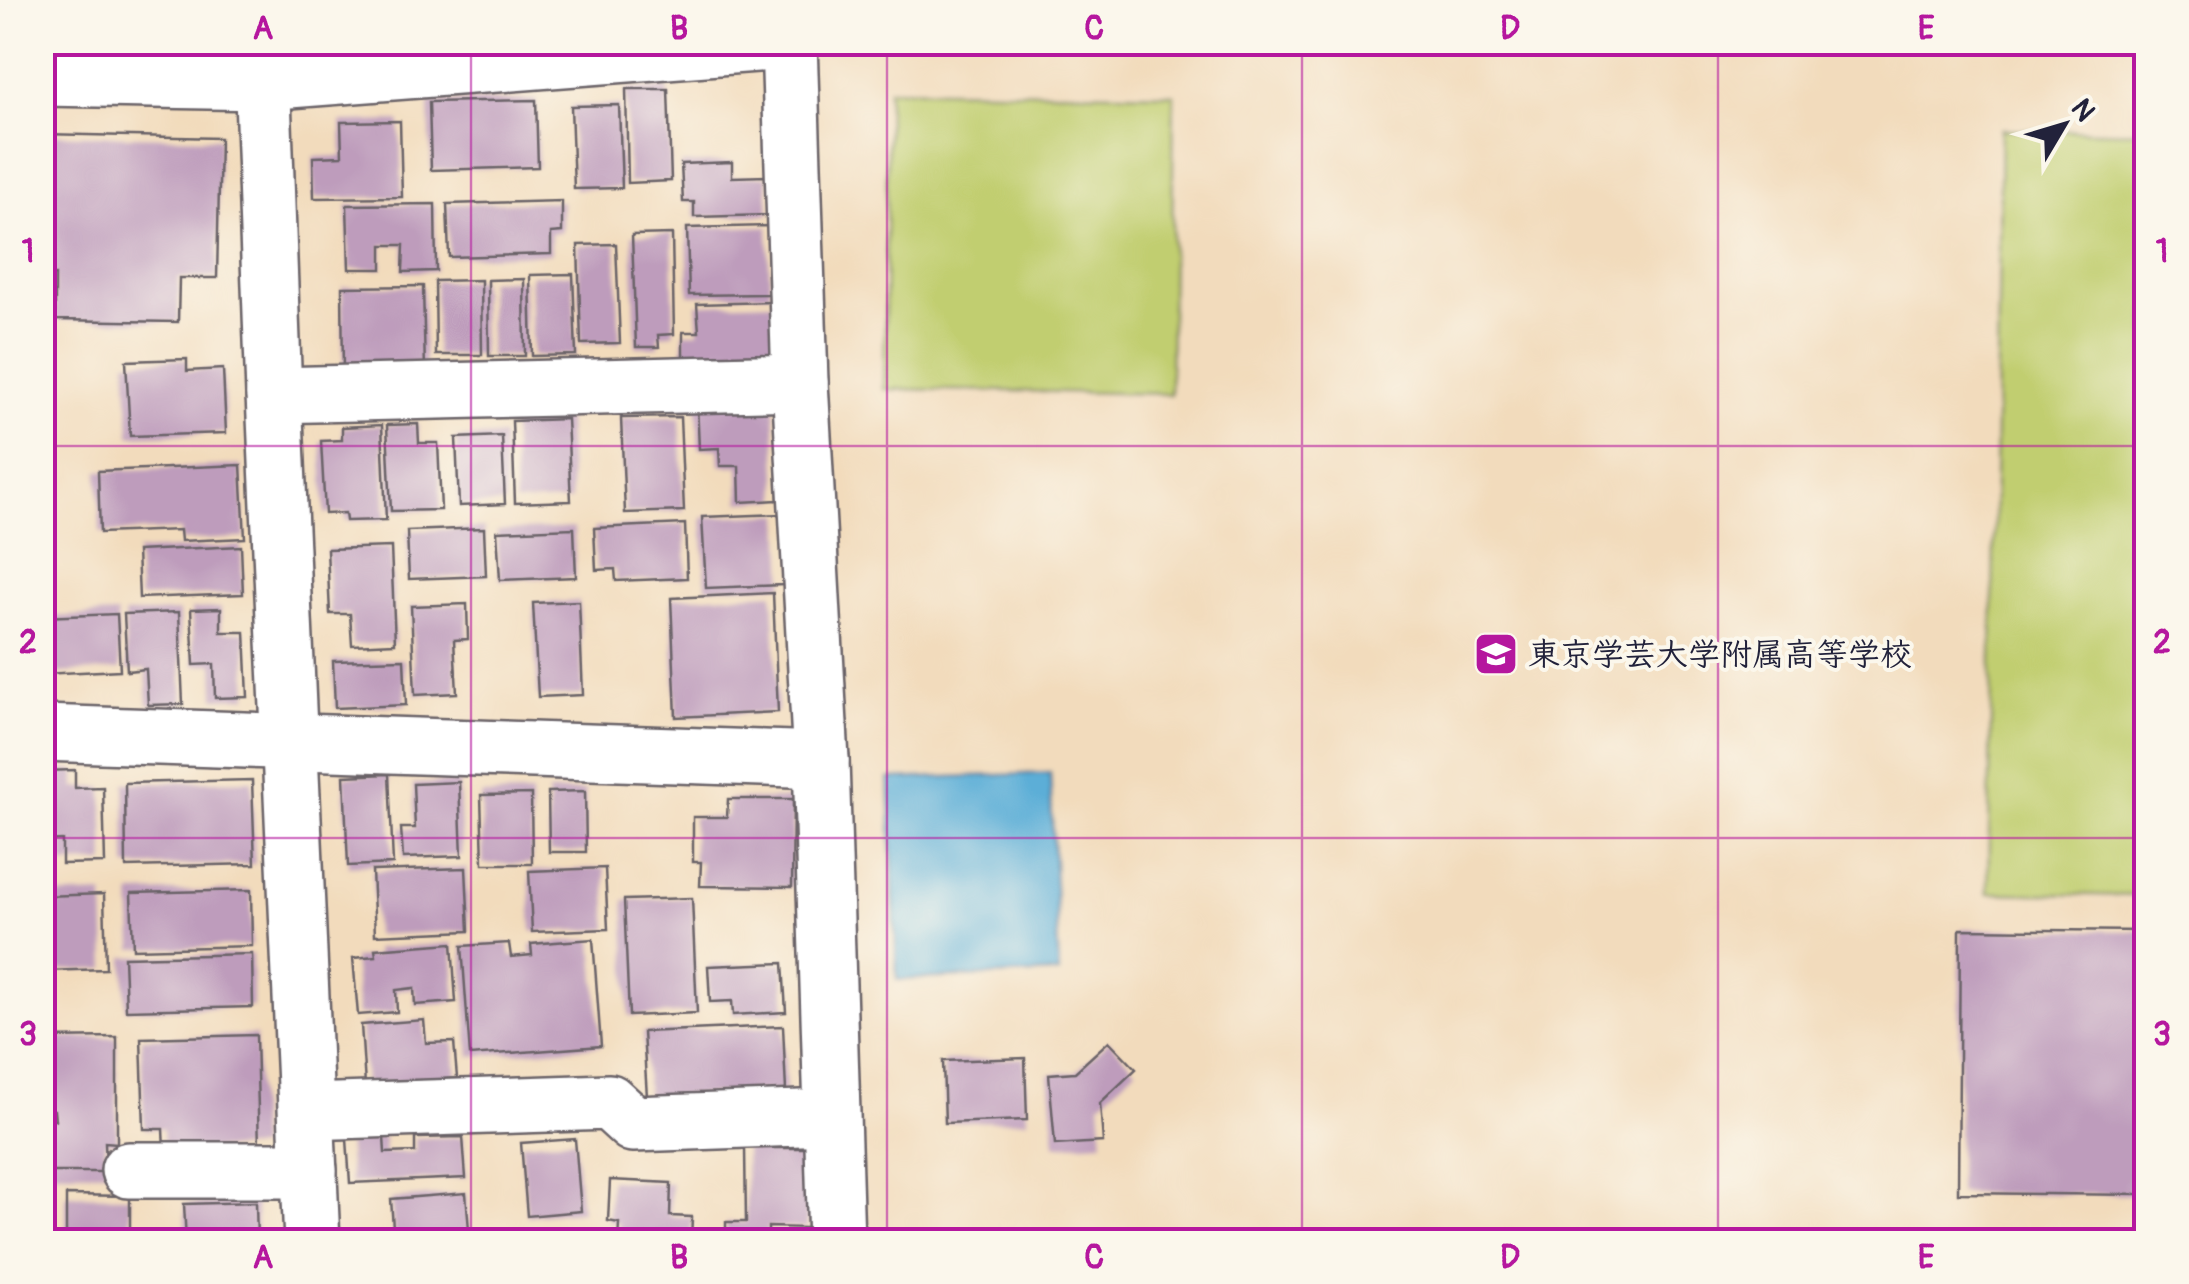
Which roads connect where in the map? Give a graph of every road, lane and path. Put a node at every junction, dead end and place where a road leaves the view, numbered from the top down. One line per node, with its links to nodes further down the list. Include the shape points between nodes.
1 (787, 42): 2 (street); 4 (street)
2 (262, 62): 3 (street); 5 (street)
3 (42, 78)
4 (800, 382): 5 (street); 8 (street)
5 (274, 395): 7 (street)
6 (42, 733): 7 (street)
7 (292, 744): 8 (street); 9 (street)
8 (820, 760): 10 (street)
9 (307, 1112): 10 (street, via 609,1102 633,1124); 12 (street)
10 (830, 1117): 14 (street)
11 (129, 1170): 12 (street)
12 (309, 1170): 13 (street)
13 (312, 1242)
14 (836, 1242)

